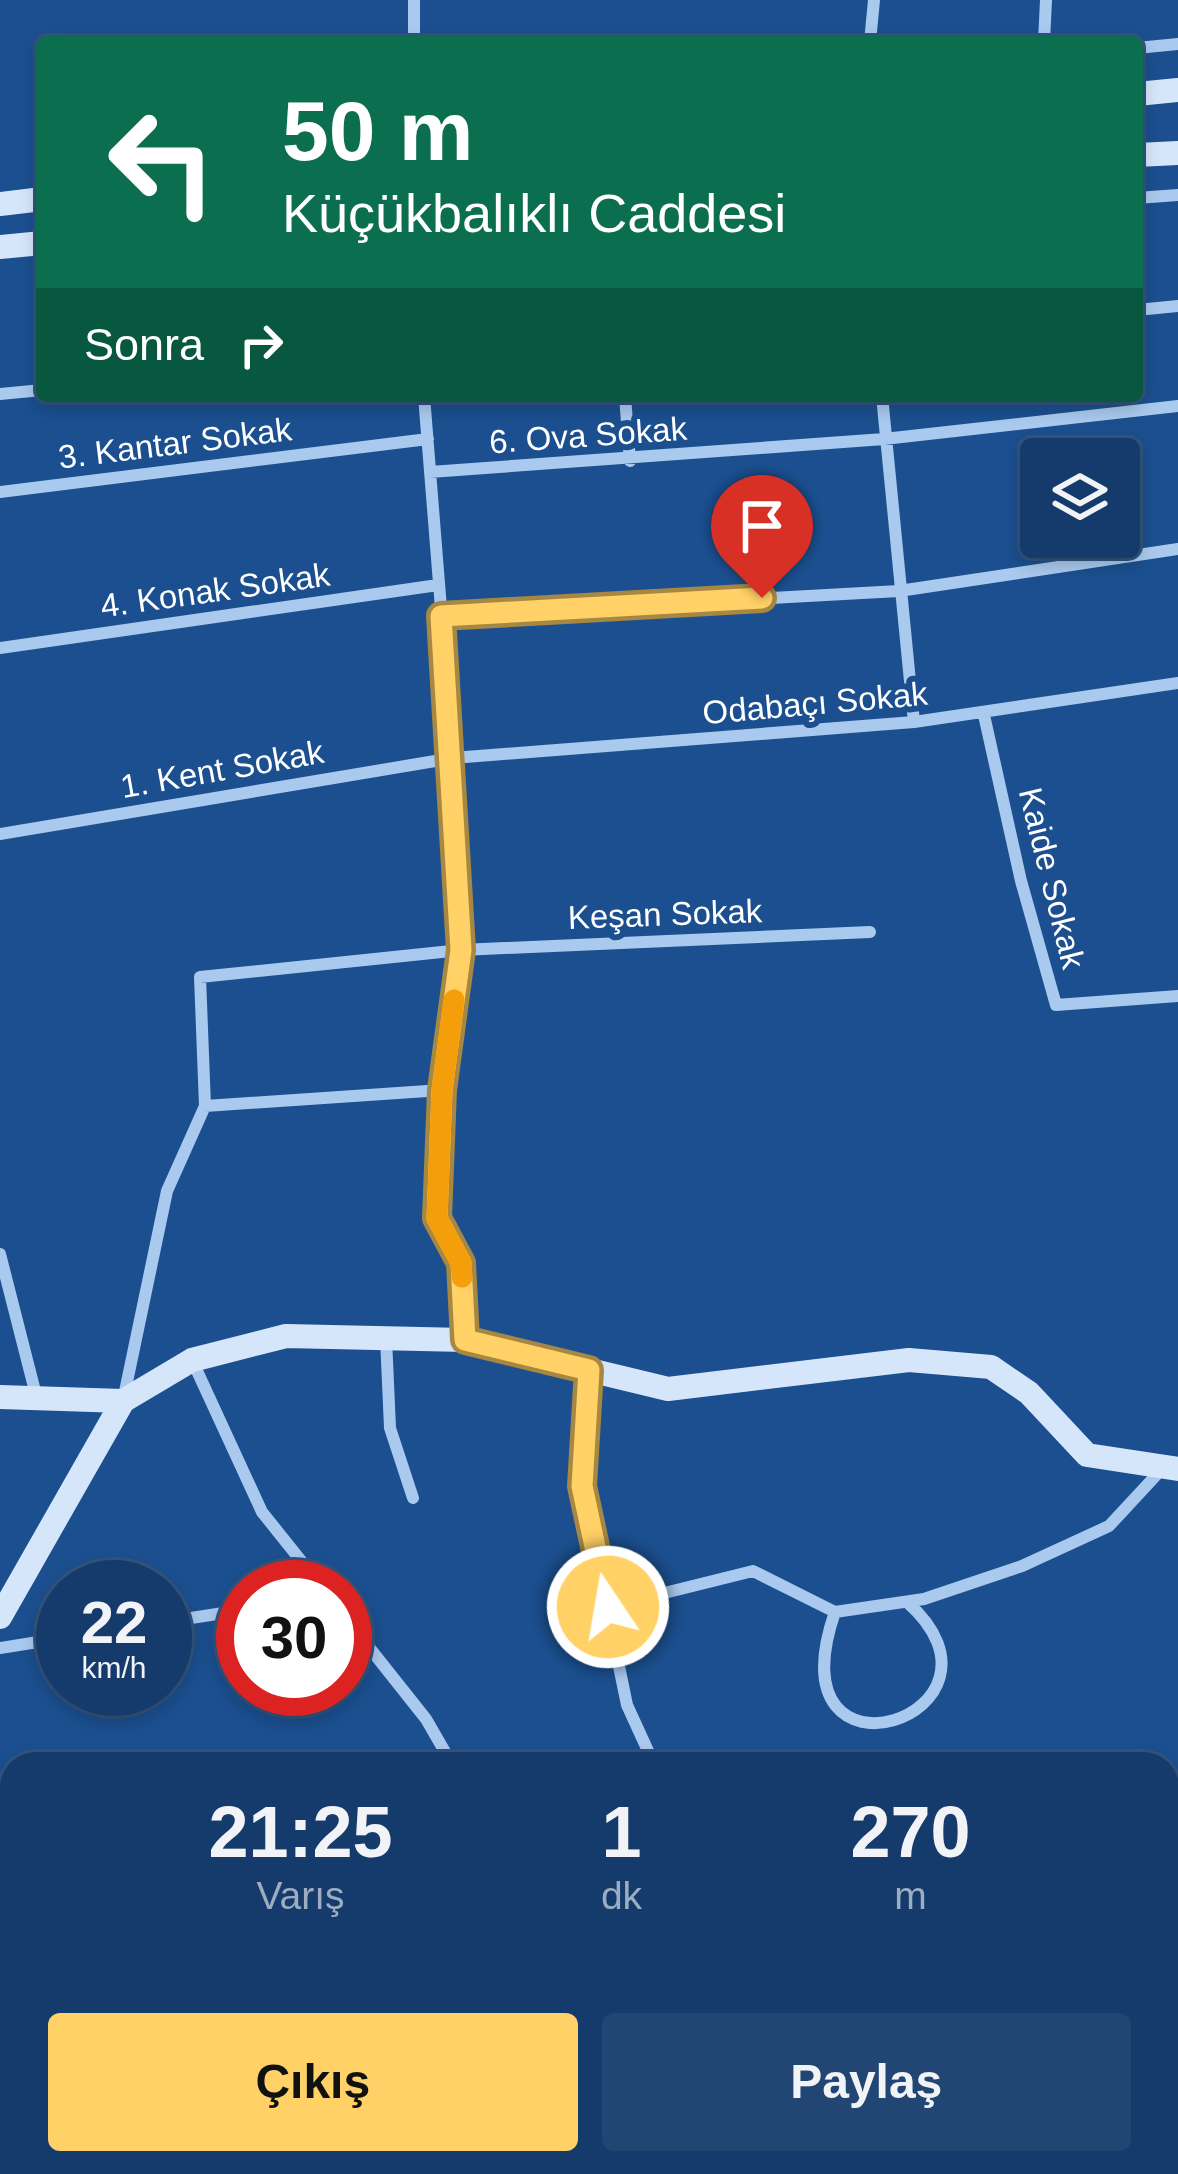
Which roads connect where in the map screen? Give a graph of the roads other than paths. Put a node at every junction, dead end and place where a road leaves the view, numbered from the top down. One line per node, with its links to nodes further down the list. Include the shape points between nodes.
1 (414, 0): 4 (street)
2 (874, 0): 5 (street)
3 (1046, 0): 6 (street)
4 (414, 36)
5 (871, 36)
6 (1044, 36)
7 (1178, 44): 8 (street)
8 (1143, 47)
9 (1178, 90): 10 (main road)
10 (1143, 93)
11 (1178, 153): 12 (main road)
12 (1143, 155)
13 (1178, 195): 14 (street)
14 (1143, 198)
15 (36, 201): 16 (main road)
16 (0, 204)
17 (36, 244): 18 (main road)
18 (0, 247)
19 (1178, 306): 20 (street)
20 (1143, 309)
21 (36, 391): 22 (street)
22 (0, 394)
23 (425, 402): 28 (street)
24 (625, 402): 29 (street)
25 (882, 402): 27 (street)
26 (1178, 406): 27 (street, 6. Ova Sokak)
27 (884, 439): 29 (street, 6. Ova Sokak); 34 (street)
28 (428, 440): 30 (street); 31 (street, 3. Kantar Sokak)
29 (630, 461): 30 (street, 6. Ova Sokak)
30 (430, 472): 33 (street)
31 (0, 492)
32 (1178, 549): 34 (street)
33 (438, 585): 35 (street); 36 (street, 4. Konak Sokak)
34 (899, 591): 35 (street); 39 (street)
35 (441, 616): 40 (street)
36 (0, 648)
37 (1178, 683): 38 (street, Odabaçı Sokak)
38 (984, 715): 39 (street, Odabaçı Sokak); 44 (street, Kaide Sokak, via 1057,1005)
39 (914, 722): 40 (street, Odabaçı Sokak)
40 (453, 758): 41 (street, 1. Kent Sokak); 43 (street)
41 (0, 834)
42 (871, 932): 43 (street, Keşan Sokak)
43 (461, 950): 45 (street); 46 (street, Keşan Sokak, via 200,977)
44 (1178, 996)
45 (442, 1090): 46 (street); 49 (street, via 437,1218 461,1263)
46 (205, 1106): 54 (street, via 167,1191)
47 (0, 1254): 53 (street)
48 (386, 1338): 49 (main road); 50 (main road, via 286,1336); 56 (street, via 390,1428)
49 (465, 1340): 51 (main road)
50 (192, 1360): 54 (main road); 57 (street, via 262,1512)
51 (589, 1370): 55 (main road, via 668,1389 909,1360 991,1367 1029,1393 1087,1455); 59 (street, via 582,1486)
52 (0, 1397): 53 (main road)
53 (37, 1400): 54 (main road)
54 (123, 1401): 61 (main road)
55 (1173, 1464): 58 (street, via 1109,1526 1022,1566)
56 (413, 1498)
57 (300, 1560)
58 (907, 1602): 60 (street); 60 (street, via 936,1640 940,1673 929,1702 900,1722 869,1724 842,1712 828,1693 820,1672)
59 (608, 1607): 60 (street, via 753,1571); 66 (street, via 627,1705)
60 (835, 1612)
61 (0, 1616)
62 (36, 1642): 63 (street)
63 (0, 1648)
64 (372, 1651): 65 (street)
65 (445, 1752)
66 (649, 1752)

